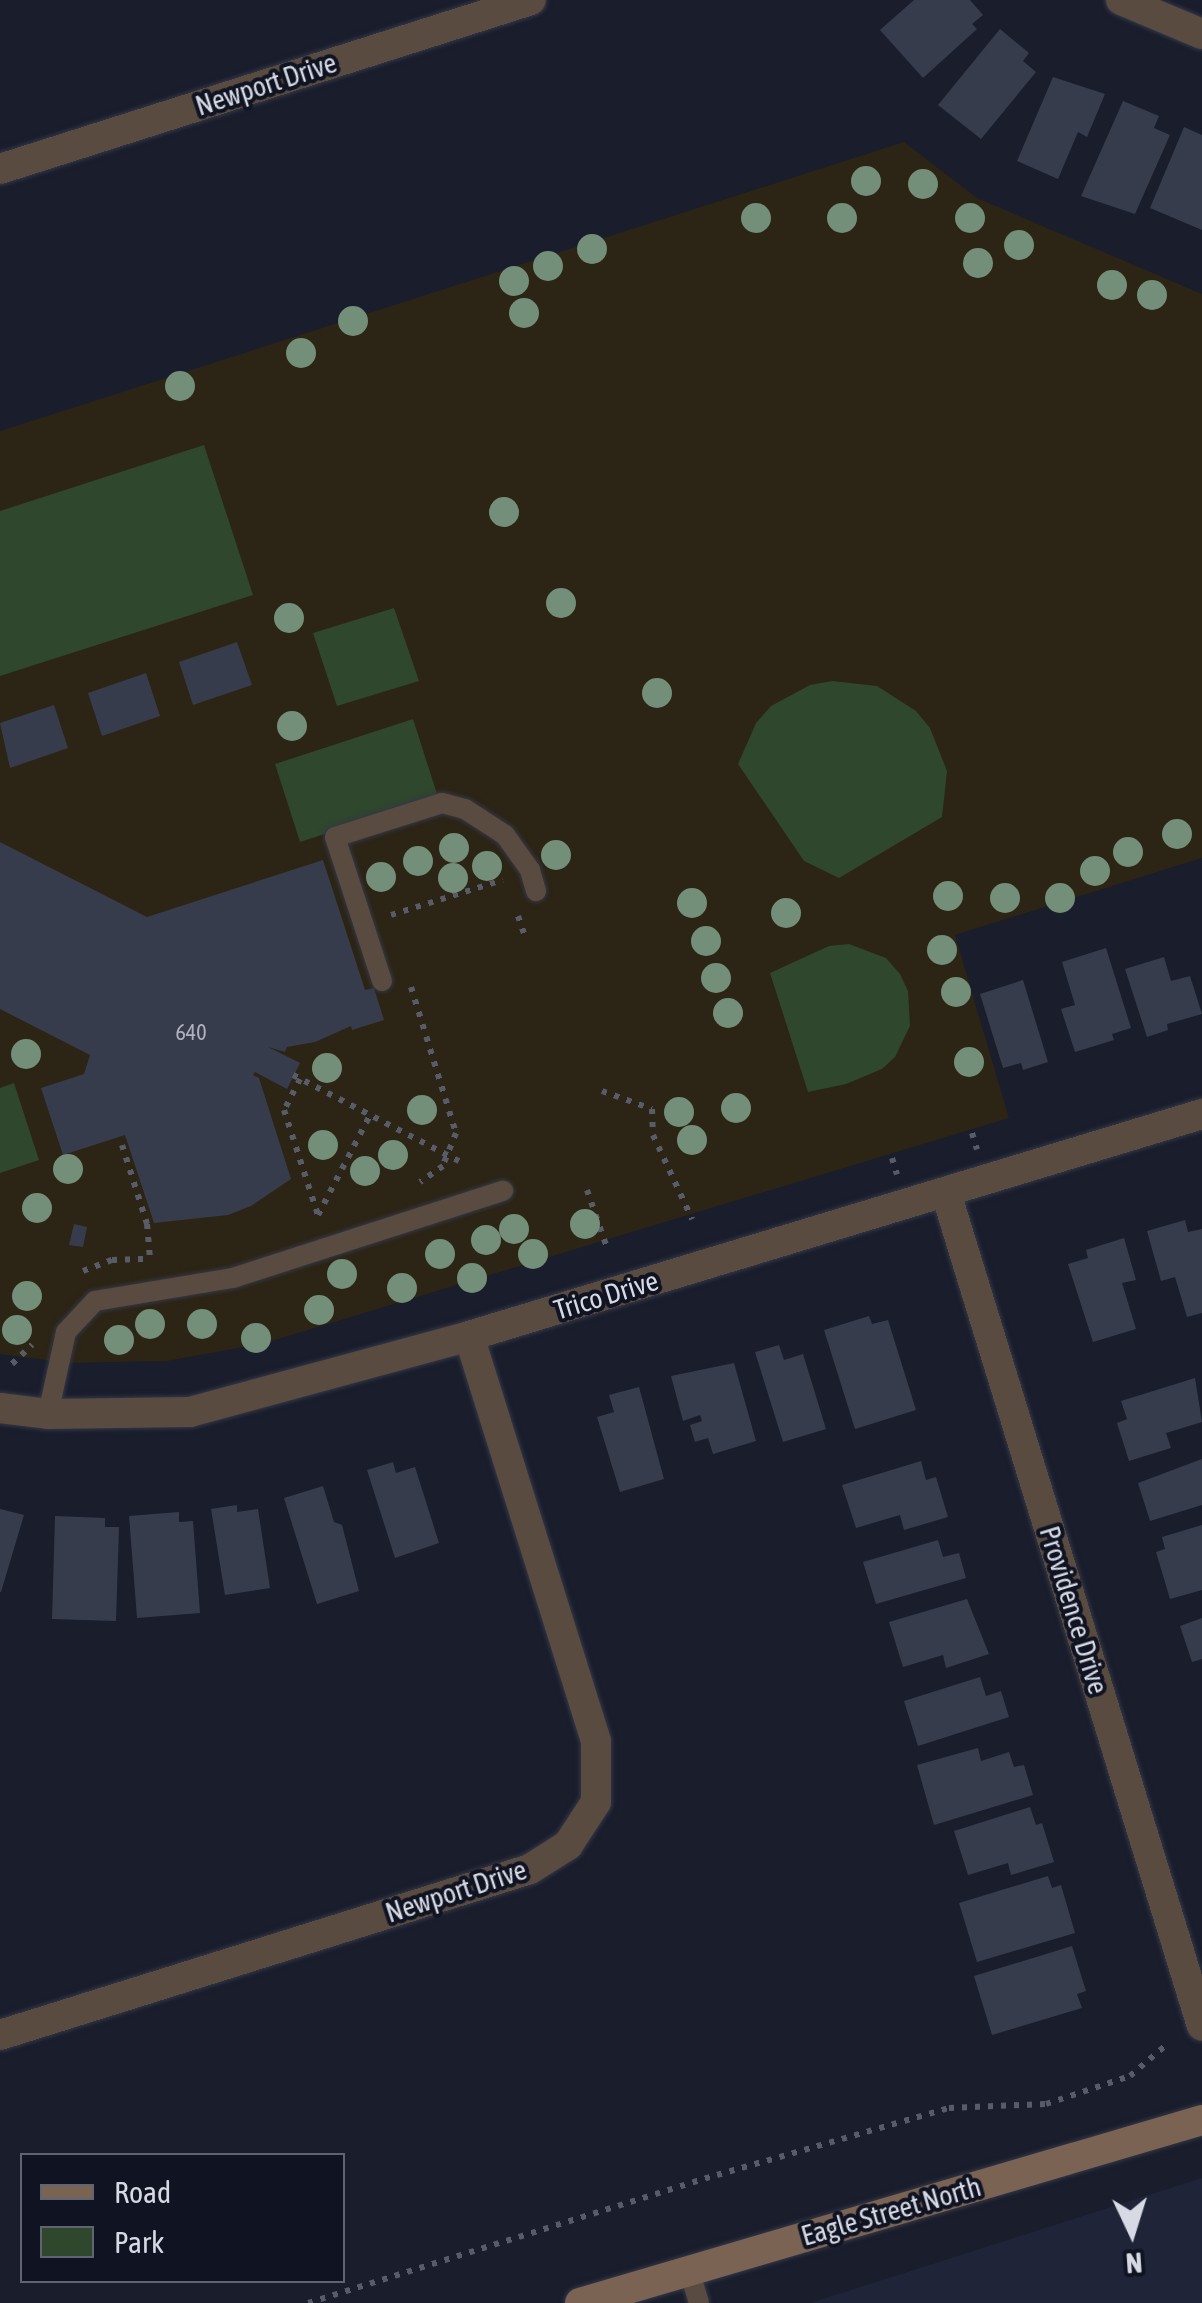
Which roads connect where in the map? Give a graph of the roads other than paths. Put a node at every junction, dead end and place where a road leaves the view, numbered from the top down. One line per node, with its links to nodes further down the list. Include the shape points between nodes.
1 (1120, 0): 3 (street)
2 (525, 1): 4 (street, Newport Drive)
3 (1202, 34)
4 (0, 169)
5 (536, 890): 6 (lane, via 505,835 466,809 442,803 335,837)
6 (382, 981)
7 (1202, 1114): 9 (street, Trico Drive)
8 (504, 1191): 12 (lane, via 232,1278 95,1301 66,1332)
9 (946, 1193): 10 (street, Trico Drive); 13 (street, Providence Drive)
10 (470, 1336): 12 (street, Trico Drive, via 190,1412); 14 (street, Newport Drive, via 596,1740 596,1802 568,1845 530,1869)
11 (0, 1408): 12 (street, Trico Drive)
12 (48, 1414)
13 (1202, 2026)
14 (0, 2035)
15 (1202, 2120): 16 (main road, Eagle Street North)
16 (689, 2270): 17 (main road, Eagle Street North); 18 (lane)
17 (580, 2303)
18 (699, 2303)

